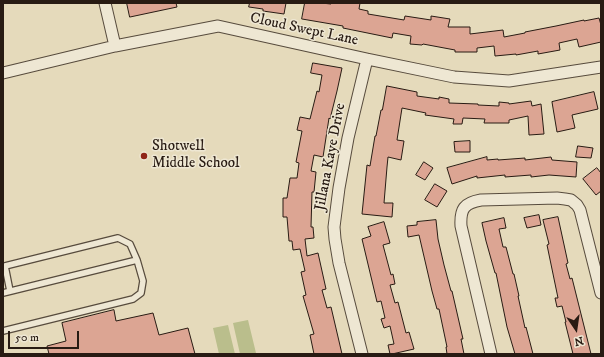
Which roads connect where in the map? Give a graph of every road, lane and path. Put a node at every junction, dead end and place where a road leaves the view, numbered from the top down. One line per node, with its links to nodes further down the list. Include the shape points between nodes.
1 (105, 3): 2 (street)
2 (115, 46): 3 (street, Cloud Swept Lane, via 218,26); 5 (street, Cloud Swept Lane)
3 (367, 59): 4 (street, Cloud Swept Lane, via 454,77 509,81); 11 (street, Jillana Kaye Drive, via 345,152 334,226 339,263)
4 (601, 67)
5 (3, 73)
6 (138, 260): 7 (lane); 7 (lane, via 130,244 118,238 5,266); 10 (lane, via 142,281 140,293 133,299)
7 (10, 292): 8 (lane)
8 (3, 293)
9 (601, 293): 12 (street, via 580,210 571,200 557,198 474,201 464,207 460,216 461,226)
10 (3, 331)
11 (362, 354)
12 (491, 354)

